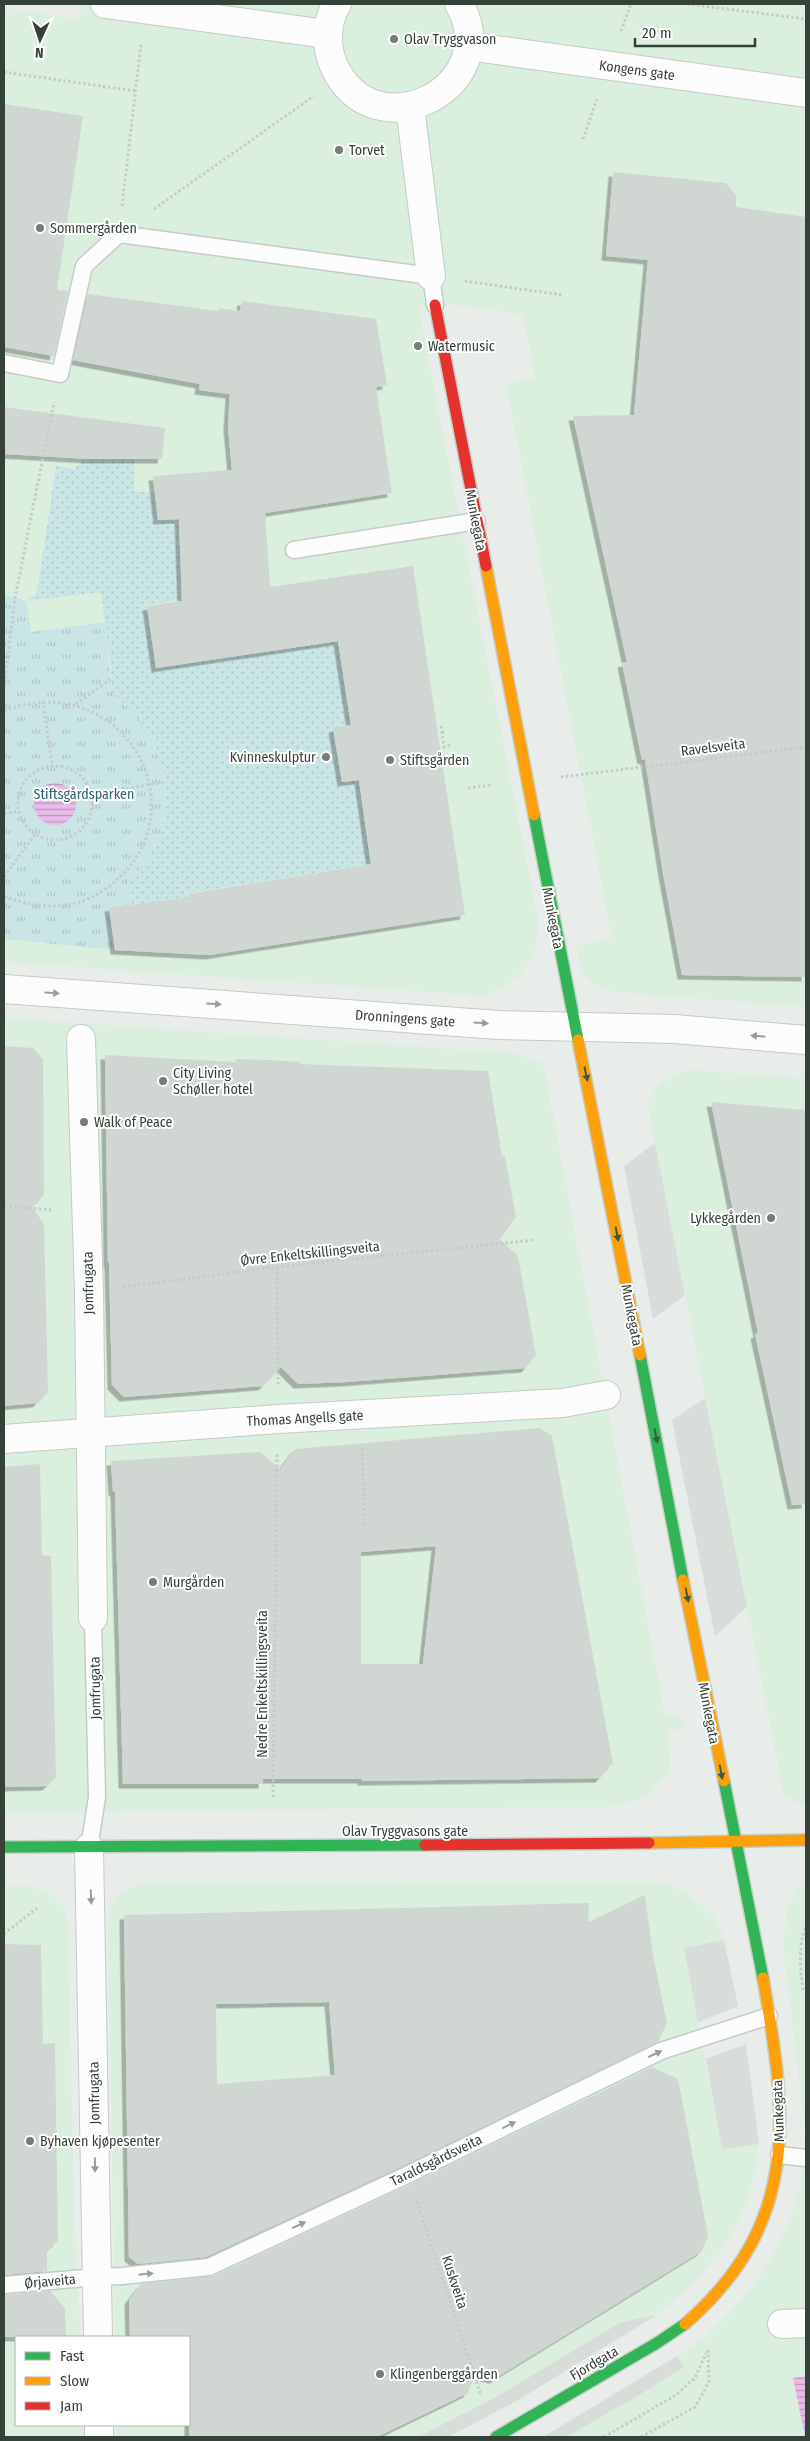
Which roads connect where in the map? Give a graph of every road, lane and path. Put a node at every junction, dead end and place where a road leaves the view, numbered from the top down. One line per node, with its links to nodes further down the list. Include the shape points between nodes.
1 (106, 4): 5 (street)
2 (337, 4): 7 (street)
3 (458, 4): 8 (street, via 468,28)
4 (687, 4): 6 (path)
5 (145, 10): 7 (street); 11 (path)
6 (806, 20)
7 (327, 34): 10 (street, via 330,57)
8 (468, 46): 12 (street, Kongens gate); 13 (street, via 462,67 449,86 431,100)
9 (4, 72): 11 (path)
10 (339, 78): 13 (street, via 353,93 371,103 390,108); 14 (path)
11 (135, 91): 14 (path)
12 (806, 93)
13 (410, 107): 15 (street)
14 (119, 234): 15 (lane); 19 (lane, via 84,266)
15 (431, 276): 16 (path); 17 (lane)
16 (563, 296)
17 (435, 305): 20 (street, Munkegata)
18 (4, 362): 19 (lane)
19 (60, 374): 23 (path, via 15,598)
20 (477, 521): 21 (lane); 45 (street, Munkegata)
21 (294, 550)
22 (4, 644): 23 (path)
23 (9, 644): 25 (path)
24 (112, 678): 27 (path)
25 (4, 688)
26 (44, 701): 27 (path); 28 (path); 34 (path)
27 (76, 704): 37 (path, via 102,716 124,734 141,757)
28 (4, 711)
29 (441, 726): 30 (path)
30 (442, 732): 31 (path); 32 (path, via 440,739 444,747)
31 (447, 732)
32 (451, 745)
33 (806, 747): 35 (path, Ravelsveita)
34 (52, 765): 38 (path, via 72,769 81,776); 39 (path, via 28,776 21,787)
35 (622, 769)
36 (166, 782): 37 (path)
37 (150, 784): 38 (path); 43 (path, via 151,818 141,851 120,879 92,898 59,907 25,904)
38 (92, 794): 41 (path, via 89,819 71,837 46,840)
39 (18, 811): 40 (path); 41 (path, via 27,828)
40 (4, 814)
41 (35, 834): 42 (path)
42 (4, 877)
43 (4, 896)
44 (4, 989): 45 (street, Dronningens gate, one-way to 45, via 499,1025)
45 (575, 1027): 47 (street, Dronningens gate, one-way to 45, via 674,1029); 61 (street, Munkegata, one-way to 61)
46 (81, 1039): 49 (street, Jomfrugata)
47 (806, 1040)
48 (4, 1206): 49 (path)
49 (86, 1212): 51 (street, Jomfrugata)
50 (534, 1240): 51 (path, Øvre Enkeltskillingsveita, via 277,1267)
51 (89, 1292): 54 (street, Jomfrugata)
52 (606, 1395): 53 (street, Thomas Angells gate, via 563,1403)
53 (361, 1415): 54 (street, Thomas Angells gate); 56 (path)
54 (90, 1432): 55 (street, Thomas Angells gate); 58 (street, Jomfrugata)
55 (4, 1439)
56 (365, 1528)
57 (274, 1571): 59 (path, Nedre Enkeltskillingsveita)
58 (93, 1618): 63 (lane, Jomfrugata, via 97,1798)
59 (273, 1797)
60 (806, 1840): 61 (street, Olav Tryggvasons gate)
61 (736, 1841): 63 (street, Olav Tryggvasons gate); 68 (street, Munkegata)
62 (4, 1848): 63 (street, Olav Tryggvasons gate)
63 (89, 1848): 72 (street, Jomfrugata, one-way to 72)
64 (37, 1908): 66 (path)
65 (806, 1925): 67 (path, via 801,1940 800,1963)
66 (4, 1934)
67 (804, 2000)
68 (769, 2016): 69 (street, Munkegata, via 780,2100); 71 (lane, Taraldsgårdsveita, one-way to 68, via 661,2051)
69 (779, 2155): 70 (lane); 74 (street, Munkegata, via 769,2207 751,2246 730,2278)
70 (806, 2158)
71 (409, 2174): 72 (lane, Taraldsgårdsveita, one-way to 71, via 209,2267); 76 (path, Kuskveita)
72 (97, 2276): 73 (lane, Ørjaveita); 75 (street, Jomfrugata)
73 (4, 2285)
74 (702, 2308): 77 (street, Fjordgata, via 671,2335)
75 (98, 2336)
76 (481, 2396)
77 (496, 2437)
78 (604, 2437): 79 (path, via 676,2395 695,2378 708,2349 709,2382 695,2407)
79 (641, 2437)

